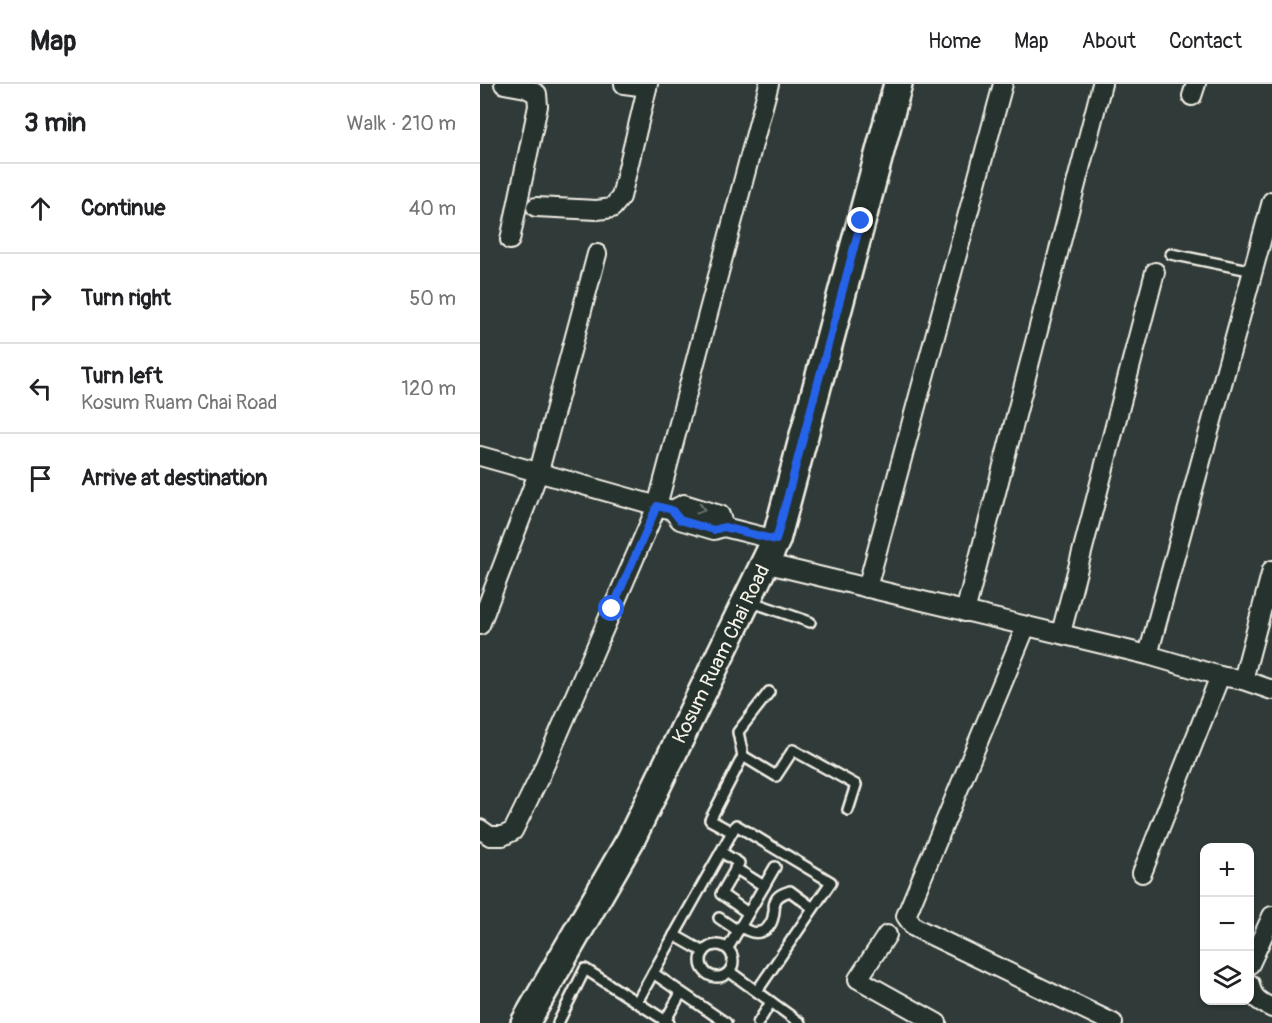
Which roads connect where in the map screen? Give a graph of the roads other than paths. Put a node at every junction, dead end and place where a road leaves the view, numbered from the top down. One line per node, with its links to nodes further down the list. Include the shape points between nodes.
1 (504, 84): 10 (street, via 537,94 538,106)
2 (624, 84): 7 (street)
3 (769, 84): 17 (street)
4 (898, 84): 18 (street, Kosum Ruam Chai Road)
5 (1003, 84): 20 (street)
6 (1102, 84): 22 (street)
7 (648, 85): 9 (street, via 621,197 612,208)
8 (1272, 201): 13 (street)
9 (536, 207)
10 (510, 240)
11 (597, 254): 16 (street)
12 (1171, 254): 13 (lane)
13 (1254, 271): 27 (street)
14 (1155, 272): 26 (street)
15 (480, 456): 16 (street)
16 (539, 471): 17 (street); 24 (street)
17 (665, 508): 18 (street, via 684,504 720,515 724,527); 34 (street, via 513,831 490,836)
18 (770, 552): 20 (street); 21 (street, Kosum Ruam Chai Road)
19 (1272, 570): 29 (street)
20 (867, 588): 22 (street)
21 (747, 600): 23 (lane); 60 (street, Kosum Ruam Chai Road, via 631,840)
22 (965, 612): 25 (street)
23 (810, 622)
24 (480, 625)
25 (1026, 626): 26 (street); 66 (street, via 906,916 914,927)
26 (1061, 633): 27 (street)
27 (1148, 655): 28 (street)
28 (1220, 676): 29 (street); 39 (street)
29 (1243, 680): 30 (street)
30 (1272, 690)
31 (769, 692): 32 (lane, via 738,732)
32 (743, 756): 33 (lane, via 776,776 793,750 856,785); 35 (lane, via 710,820)
33 (848, 810)
34 (480, 830)
35 (732, 832): 36 (lane); 41 (lane, via 736,825 831,882)
36 (721, 852): 38 (lane, via 739,862); 46 (lane)
37 (775, 867): 40 (lane)
38 (735, 868): 40 (lane); 42 (lane, via 721,894)
39 (1142, 873)
40 (764, 886): 42 (lane)
41 (813, 908): 45 (lane, via 790,891 777,898 765,929 756,934); 53 (lane)
42 (748, 913): 45 (lane)
43 (1272, 916): 50 (street)
44 (719, 918): 45 (lane)
45 (739, 928): 48 (lane)
46 (674, 935): 49 (lane); 52 (lane)
47 (887, 935): 65 (street, via 858,978)
48 (728, 948): 49 (lane, via 712,945); 51 (lane, via 734,962)
49 (704, 952): 51 (lane, via 701,963 706,973 721,978)
50 (1254, 955)
51 (730, 972): 53 (lane)
52 (653, 973): 54 (lane); 56 (lane)
53 (756, 992): 57 (lane)
54 (681, 993): 59 (lane); 62 (lane)
55 (1254, 996): 58 (street)
56 (637, 1002): 59 (lane); 61 (lane, via 585,969)
57 (771, 1002): 63 (lane); 64 (lane)
58 (1272, 1008)
59 (666, 1022)
60 (525, 1023)
61 (558, 1023)
62 (726, 1023)
63 (758, 1023)
64 (800, 1023)
65 (937, 1023)
66 (1113, 1023)

